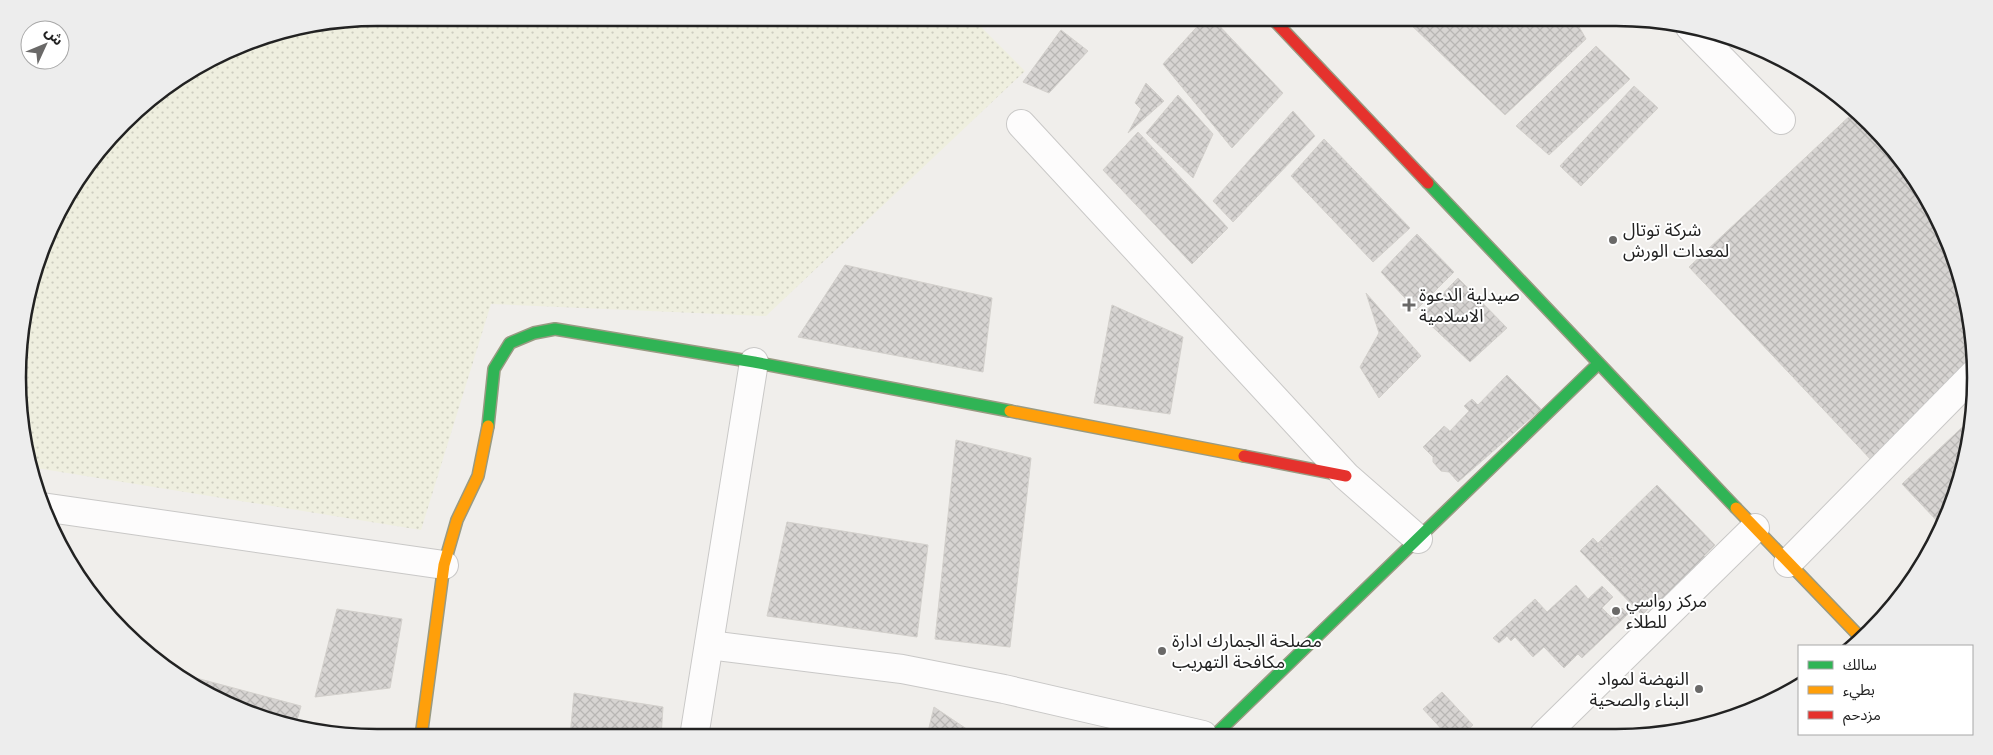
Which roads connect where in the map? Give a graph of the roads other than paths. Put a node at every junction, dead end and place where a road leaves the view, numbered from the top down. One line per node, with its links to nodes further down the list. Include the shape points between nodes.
1 (1280, 26): 6 (street)
2 (1699, 36): 3 (street)
3 (1780, 120)
4 (1021, 124): 8 (street)
5 (754, 362): 8 (street); 13 (street, via 555,329 510,343 494,369 488,431 478,476 457,520); 15 (street)
6 (1598, 364): 10 (street); 11 (street)
7 (1967, 381): 12 (street)
8 (1346, 476): 11 (street)
9 (52, 508): 13 (street)
10 (1756, 528): 12 (street); 20 (street)
11 (1418, 539): 19 (street)
12 (1788, 563): 14 (street)
13 (444, 565): 16 (street)
14 (1856, 633)
15 (709, 645): 17 (street); 18 (street, via 902,669 1004,688)
16 (422, 729)
17 (695, 729)
18 (1175, 729)
19 (1221, 729)
20 (1550, 729)

